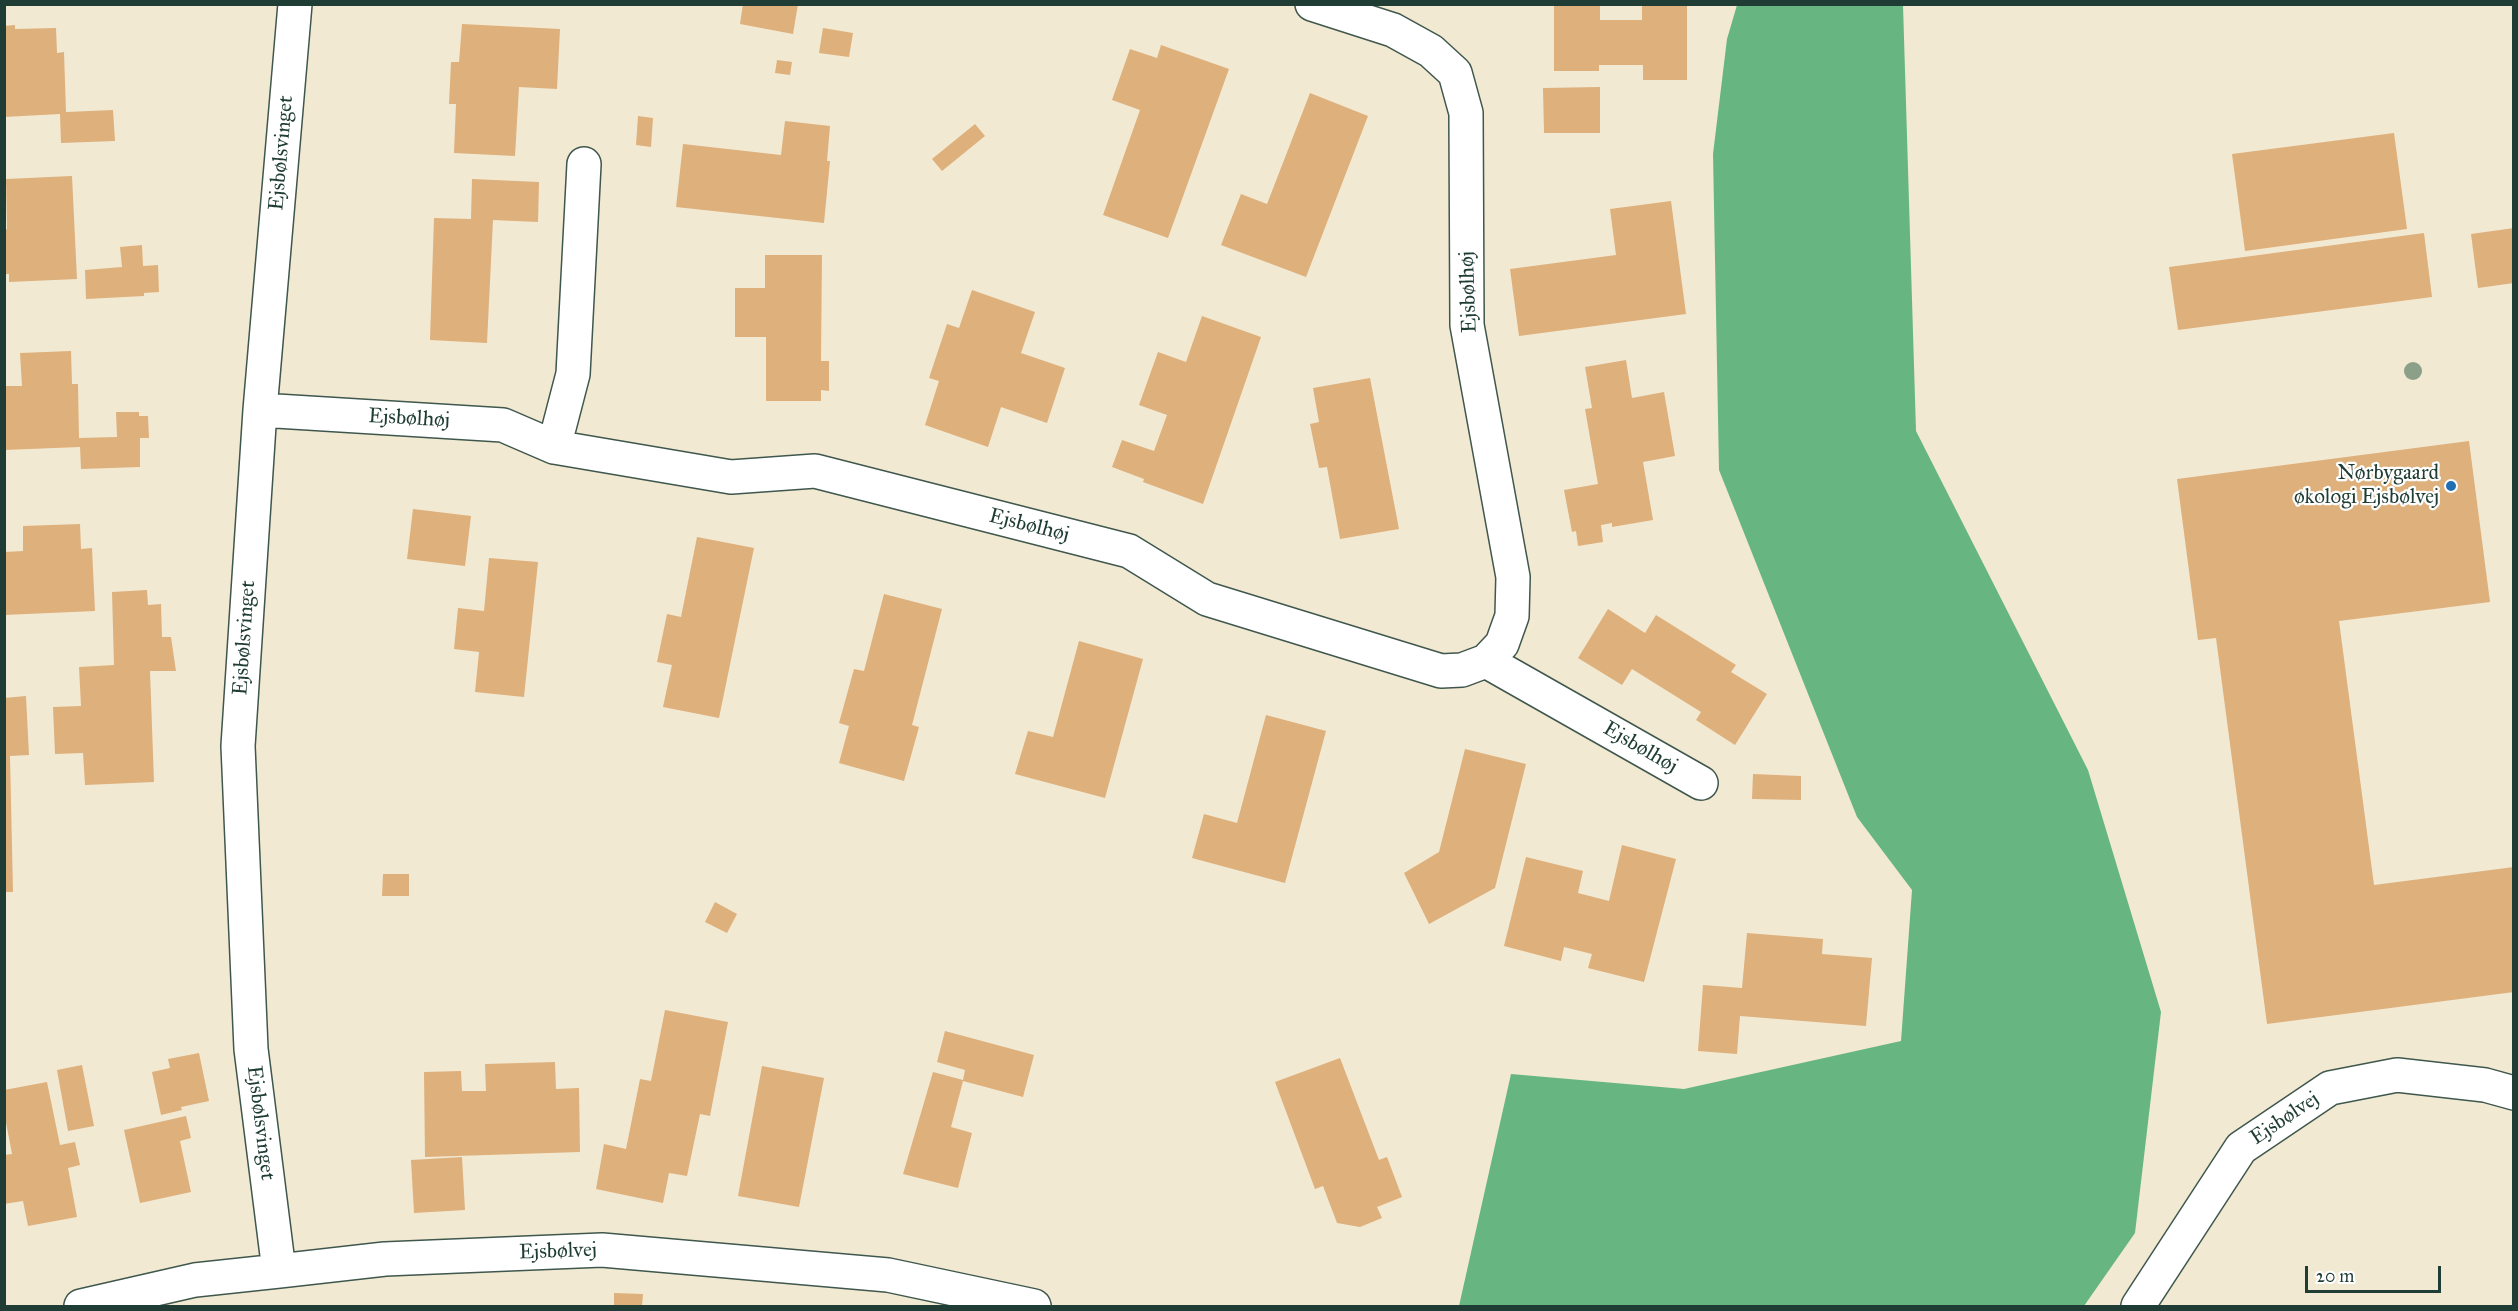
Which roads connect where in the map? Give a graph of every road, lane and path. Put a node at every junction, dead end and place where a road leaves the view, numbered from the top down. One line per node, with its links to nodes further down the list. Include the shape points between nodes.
1 (295, 4): 4 (street, Ejsbølsvinget)
2 (1312, 4): 6 (street, Ejsbølhøj, via 1393,30 1431,51 1455,73 1463,103 1467,150 1467,325 1513,577 1512,616 1502,644)
3 (584, 164): 5 (street, via 573,374)
4 (260, 410): 5 (street, Ejsbølhøj, via 503,425); 9 (street, Ejsbølsvinget, via 238,746 251,1049)
5 (554, 447): 6 (street, Ejsbølhøj, via 731,477 815,471 1129,551 1208,599 1441,671 1462,670)
6 (1485, 661): 7 (street, Ejsbølhøj)
7 (1701, 783)
8 (2514, 1094): 12 (street, Ejsbølvej, via 2485,1085 2397,1075 2330,1088 2241,1148)
9 (279, 1270): 10 (street, Ejsbølvej, via 195,1280); 11 (street, Ejsbølvej, via 385,1259 602,1250 888,1275)
10 (81, 1306)
11 (1034, 1306)
12 (2138, 1306)

